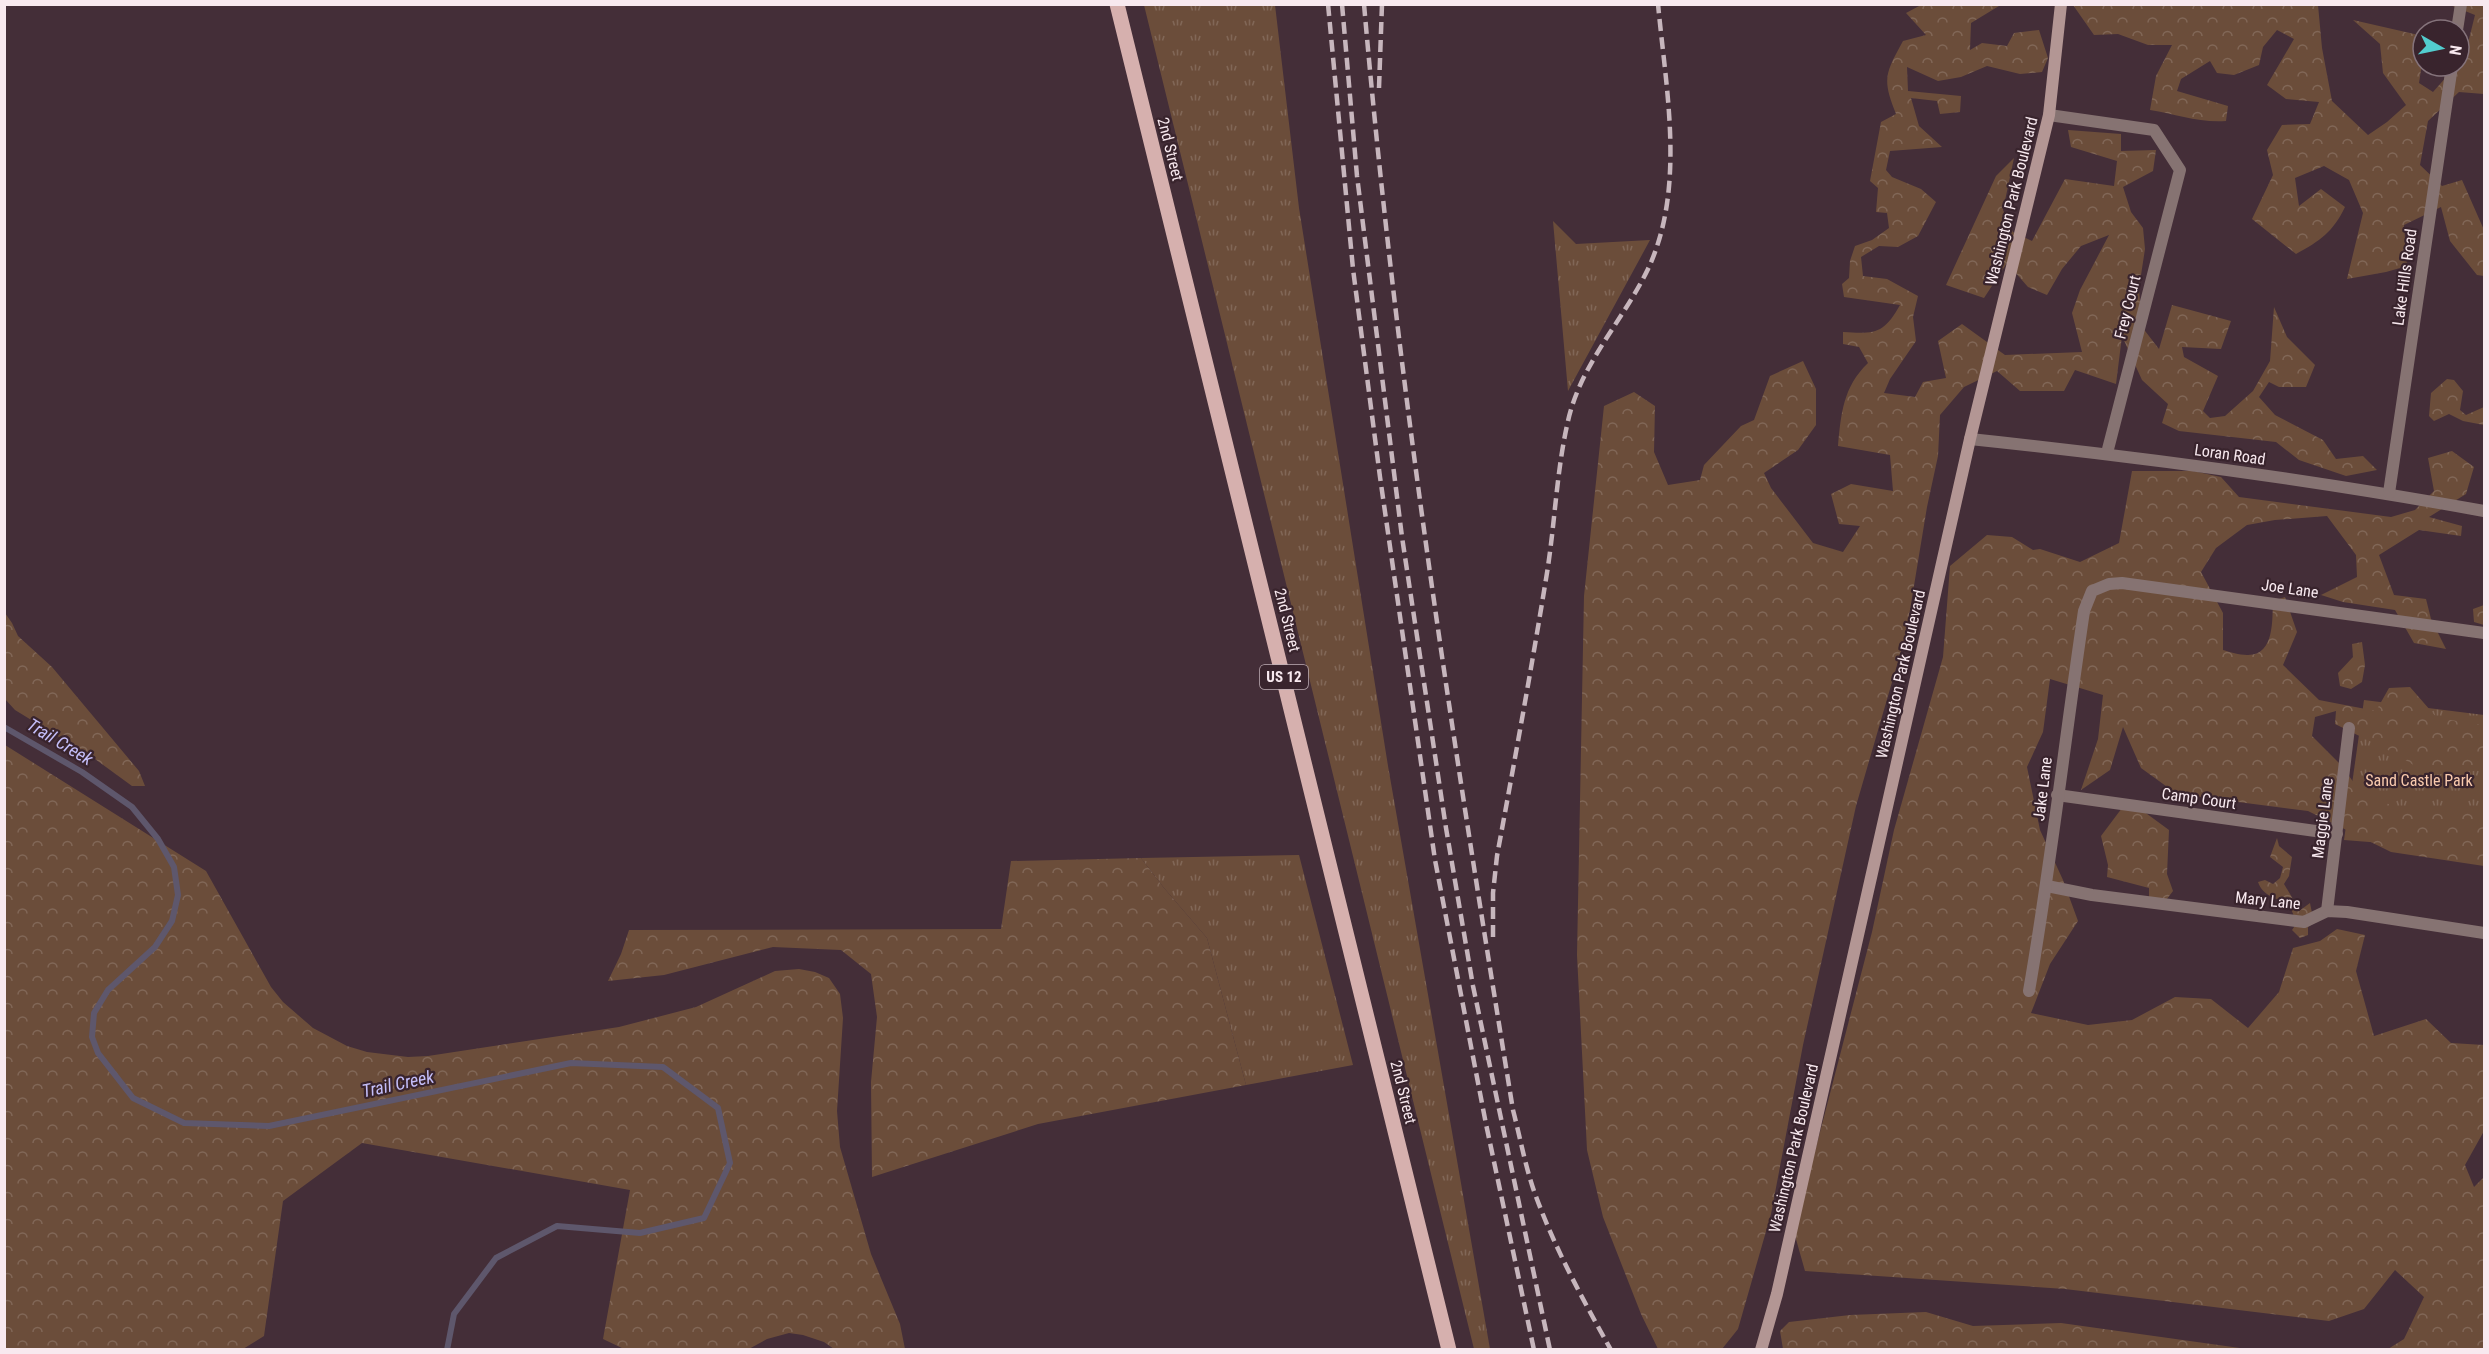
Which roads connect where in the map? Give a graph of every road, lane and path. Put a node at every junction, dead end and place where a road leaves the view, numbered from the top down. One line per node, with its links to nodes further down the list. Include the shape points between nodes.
1 (1117, 4): 18 (main road, 2nd Street / US 12)
2 (2061, 4): 4 (street, Washington Park Boulevard)
3 (2450, 78): 7 (street, Lake Hills Road)
4 (2049, 115): 5 (street, Washington Park Boulevard); 6 (street, Frey Court, via 2154,130 2180,170)
5 (1970, 439): 6 (street, Loran Road); 19 (street, Washington Park Boulevard, via 1777,1294)
6 (2107, 453): 7 (street, Loran Road)
7 (2388, 494): 8 (street, Loran Road)
8 (2484, 511)
9 (2092, 591): 10 (street, Joe Lane, via 2122,583); 12 (street, Jake Lane, via 2084,611)
10 (2484, 633)
11 (2349, 728): 13 (street, Maggie Lane)
12 (2057, 795): 13 (street, Camp Court); 14 (street, Jake Lane)
13 (2337, 834): 15 (street, Maggie Lane)
14 (2047, 886): 15 (street, Mary Lane, via 2304,922); 17 (street, Jake Lane)
15 (2326, 911): 16 (street, Mary Lane)
16 (2484, 933)
17 (2029, 992)
18 (1449, 1350)
19 (1761, 1350)

